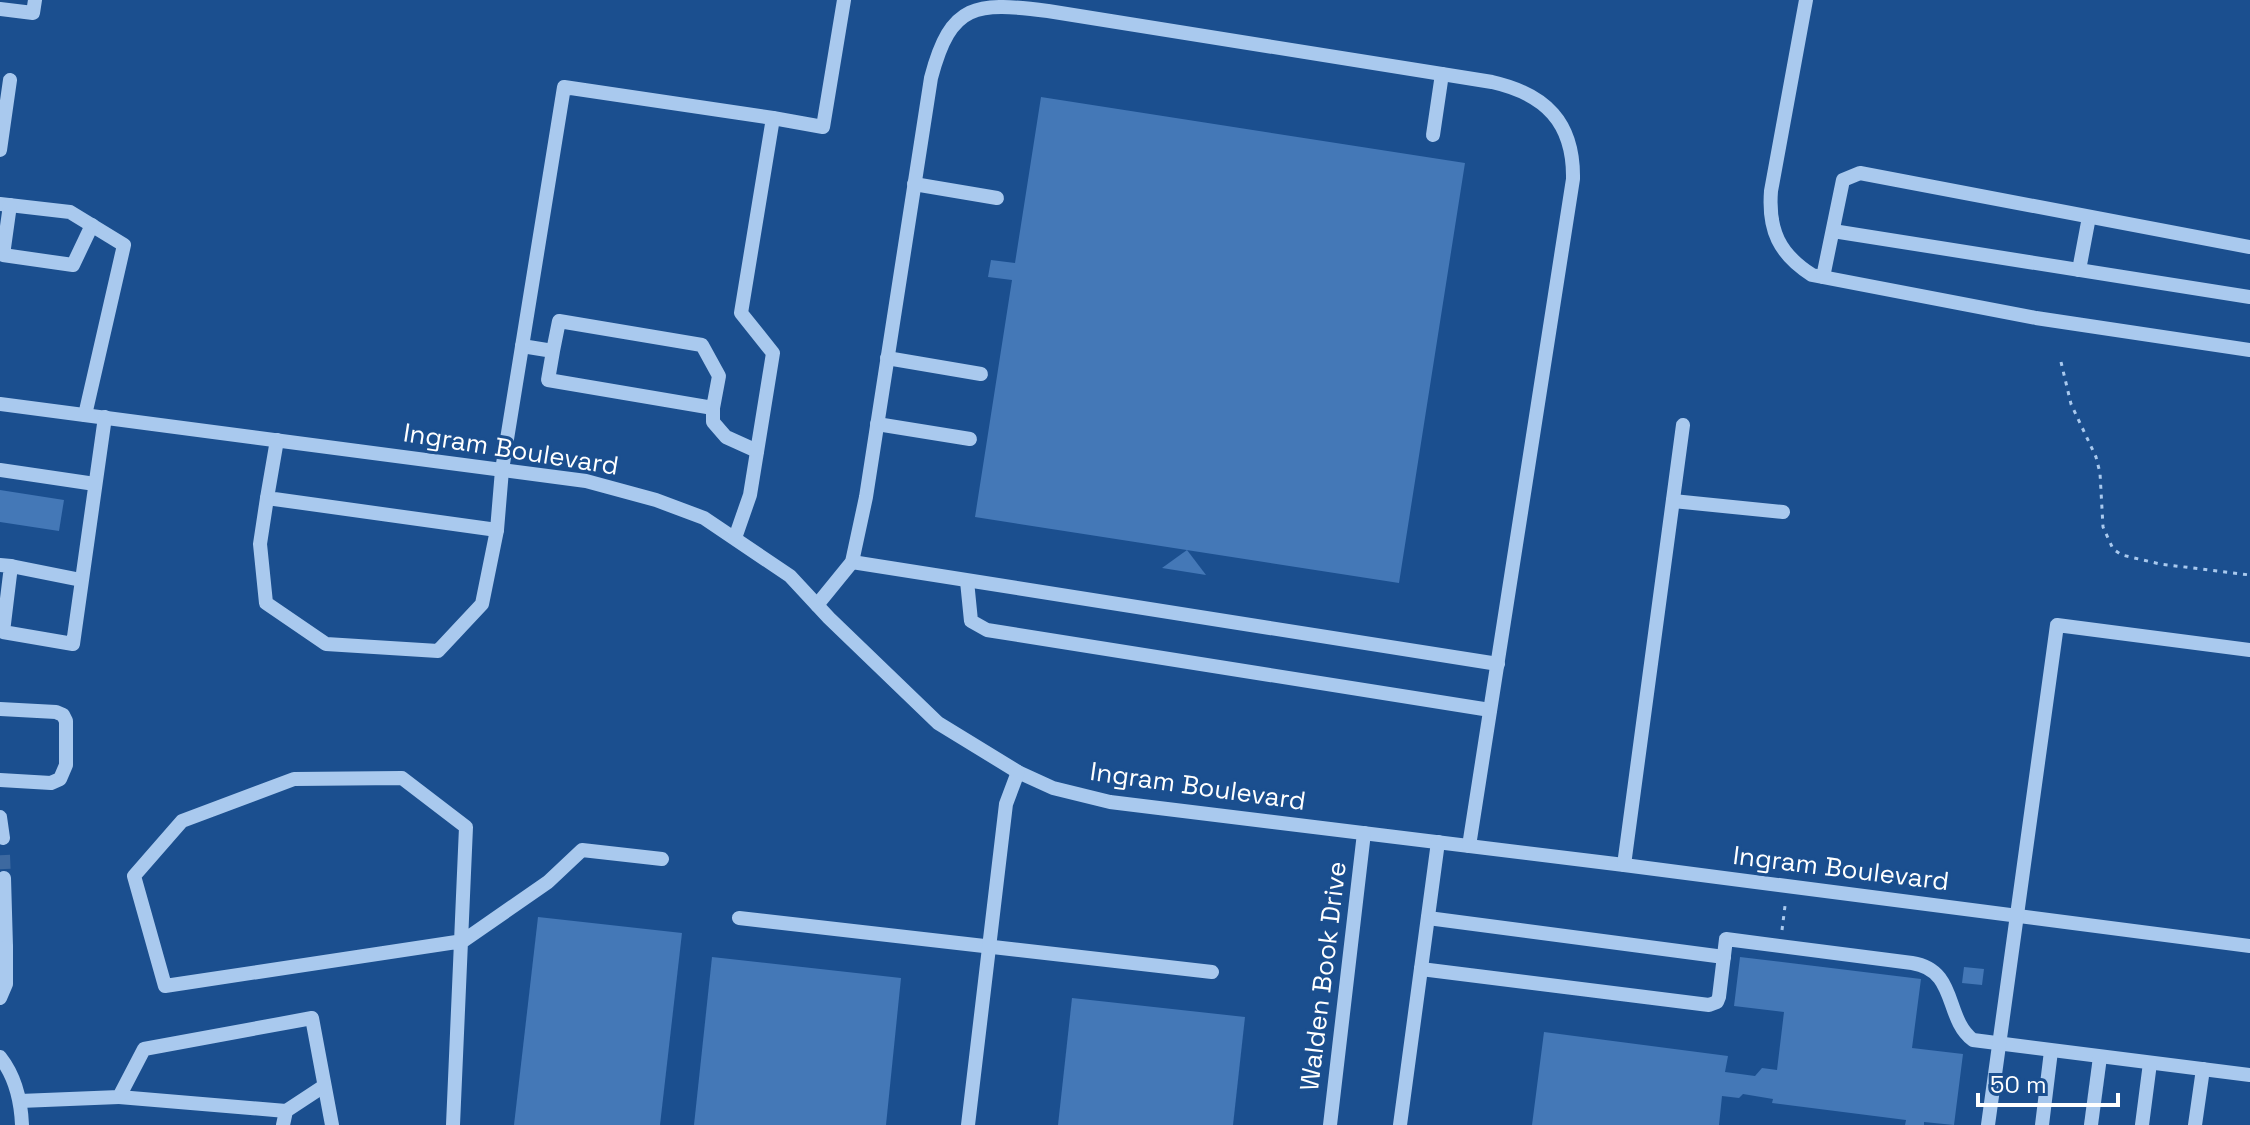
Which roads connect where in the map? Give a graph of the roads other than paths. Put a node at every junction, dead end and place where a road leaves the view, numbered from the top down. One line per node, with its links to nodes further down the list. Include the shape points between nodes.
1 (35, 0): 4 (street, via 33,13)
2 (844, 0): 7 (street, via 823,127)
3 (1806, 0): 18 (street, via 1769,216 1777,241 1795,264)
4 (0, 9)
5 (1442, 74): 8 (street); 10 (street, via 1048,11 985,7 960,17 941,45); 48 (street, via 1506,85 1535,97 1562,127 1574,163)
6 (10, 80): 9 (street)
7 (773, 118): 20 (street, via 564,87); 33 (street, via 741,313 773,353)
8 (1433, 135)
9 (0, 150)
10 (914, 184): 11 (street); 23 (street)
11 (997, 198)
12 (5, 205): 14 (street, via 70,212); 14 (street, via 3,255 73,265)
13 (2089, 217): 15 (street, via 1860,173 1843,180); 16 (street); 17 (street)
14 (92, 225): 27 (street, via 124,245)
15 (1833, 231): 17 (street); 18 (street)
16 (2250, 247)
17 (2079, 270): 19 (street)
18 (1823, 277): 21 (street, via 2036,318)
19 (2250, 297)
20 (522, 346): 22 (street); 35 (street)
21 (2250, 350)
22 (553, 351): 26 (street, via 548,380); 26 (street, via 559,321 702,345 719,376)
23 (887, 358): 24 (street); 29 (street)
24 (981, 374)
25 (0, 404): 27 (street, Ingram Boulevard)
26 (713, 408): 33 (street, via 713,422 726,437)
27 (85, 415): 28 (street, Ingram Boulevard)
28 (105, 417): 32 (street, Ingram Boulevard); 36 (street)
29 (877, 424): 31 (street); 42 (street)
30 (1683, 425): 38 (street)
31 (970, 439)
32 (277, 440): 35 (street, Ingram Boulevard); 37 (street)
33 (757, 451): 41 (street, via 750,495)
34 (0, 470): 36 (street)
35 (502, 470): 40 (street); 41 (street, Ingram Boulevard, via 586,481 656,500 704,518)
36 (95, 484): 44 (street)
37 (267, 498): 40 (street); 40 (street, via 260,544 266,603 326,644 438,651 482,604)
38 (1673, 501): 39 (street); 60 (street)
39 (1783, 512)
40 (497, 530)
41 (735, 538): 46 (street, Ingram Boulevard, via 790,576)
42 (852, 562): 45 (street); 46 (street)
43 (5, 566): 44 (street); 44 (street, via 3,632 73,644)
44 (81, 580)
45 (967, 581): 48 (street); 50 (street, via 971,621 987,630)
46 (817, 605): 51 (street, Ingram Boulevard, via 938,723)
47 (2250, 650): 63 (street, via 2057,625)
48 (1498, 664): 50 (street)
49 (0, 709): 52 (street, via 63,715 66,765 60,779 51,783)
50 (1490, 710): 57 (street)
51 (1018, 772): 54 (street, Ingram Boulevard, via 1053,788 1110,802); 68 (street, via 1006,804)
52 (0, 780)
53 (0, 817): 55 (street)
54 (1364, 833): 56 (street, Ingram Boulevard); 90 (street, Walden Book Drive)
55 (1, 838): 58 (street)
56 (1438, 842): 57 (street, Ingram Boulevard); 65 (street)
57 (1469, 846): 60 (street, Ingram Boulevard)
58 (3, 855)
59 (662, 859): 67 (street, via 582,850 548,882)
60 (1624, 865): 63 (street, Ingram Boulevard)
61 (3, 886): 62 (street)
62 (2, 911): 66 (street)
63 (2015, 915): 69 (street, Ingram Boulevard); 75 (street)
64 (739, 918): 68 (street)
65 (1428, 918): 71 (street); 72 (street)
66 (3, 929): 70 (street)
67 (463, 941): 67 (street, via 466,827 402,778 294,779 182,821 134,876 165,986); 88 (street)
68 (988, 945): 73 (street); 89 (street)
69 (2250, 946)
70 (3, 947): 74 (street, via 6,984)
71 (1724, 957): 72 (street, via 1719,997 1709,1005); 75 (street, via 1726,939 1920,964 1941,979 1969,1038)
72 (1421, 969): 91 (street)
73 (1212, 972)
74 (0, 998)
75 (1999, 1044): 76 (street); 92 (street)
76 (2051, 1051): 78 (street); 93 (street)
77 (0, 1057): 84 (street)
78 (2100, 1057): 79 (street); 94 (street)
79 (2150, 1063): 80 (street); 95 (street)
80 (2203, 1069): 81 (street); 96 (street)
81 (2250, 1075)
82 (324, 1086): 83 (street, via 312,1018 144,1049); 85 (street); 87 (street)
83 (119, 1097): 84 (street); 85 (street)
84 (20, 1101): 86 (street)
85 (284, 1118)
86 (22, 1125)
87 (332, 1125)
88 (453, 1125)
89 (968, 1125)
90 (1330, 1125)
91 (1400, 1125)
92 (1988, 1125)
93 (2042, 1125)
94 (2091, 1125)
95 (2142, 1125)
96 (2195, 1125)

